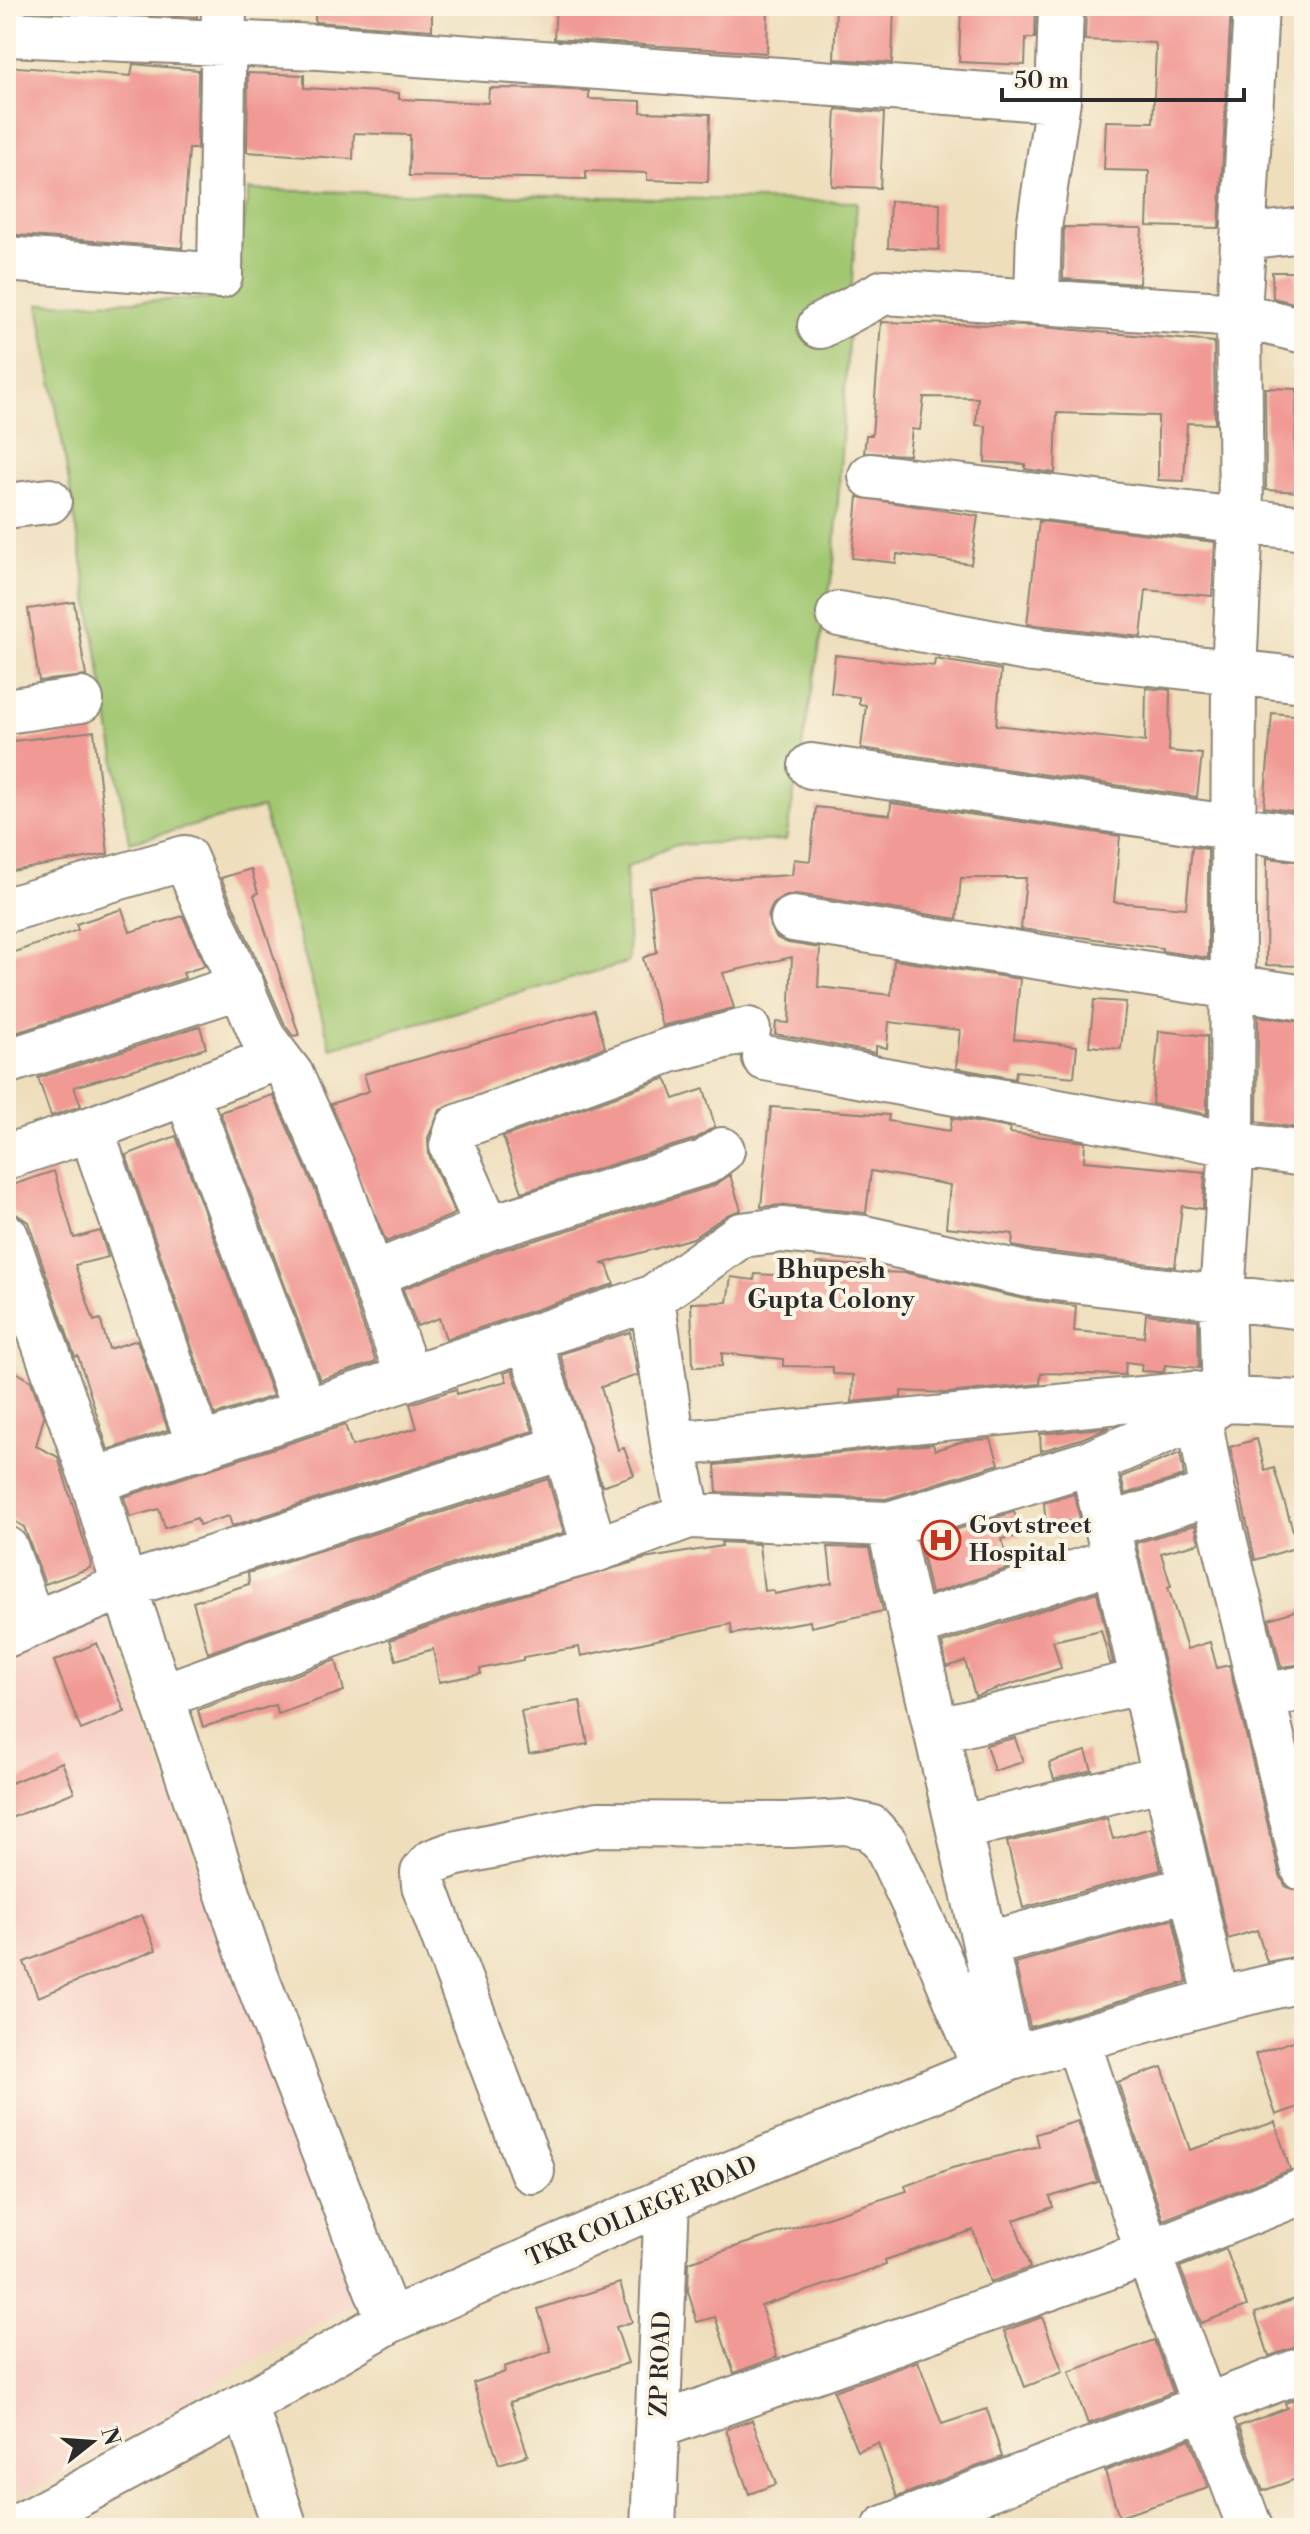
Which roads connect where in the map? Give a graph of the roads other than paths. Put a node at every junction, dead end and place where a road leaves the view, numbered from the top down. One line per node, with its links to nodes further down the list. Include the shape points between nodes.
1 (1061, 6): 5 (street)
2 (1256, 6): 7 (street)
3 (224, 26): 4 (street); 5 (street, via 319,47); 8 (street, via 220,276)
4 (6, 34)
5 (1058, 100): 9 (street, via 1039,228)
6 (1304, 230): 7 (street)
7 (1243, 237): 10 (street)
8 (6, 259)
9 (1037, 299): 10 (street); 11 (street, via 884,292)
10 (1239, 315): 12 (street); 16 (street)
11 (820, 326)
12 (1304, 331)
13 (871, 476): 16 (street)
14 (49, 501): 15 (street)
15 (6, 506)
16 (1241, 521): 17 (street); 19 (street)
17 (1304, 528)
18 (839, 614): 19 (street, via 1032,650)
19 (1234, 673): 20 (street); 24 (street)
20 (1304, 680)
21 (81, 700): 22 (street)
22 (6, 711)
23 (811, 766): 24 (street)
24 (1232, 827): 25 (street); 29 (street)
25 (1304, 838)
26 (6, 910): 28 (street, via 185,858)
27 (793, 919): 29 (street)
28 (242, 986): 31 (street); 32 (street)
29 (1233, 988): 30 (street); 35 (street)
30 (1304, 998)
31 (276, 1058): 33 (street); 41 (street, via 291,1075)
32 (6, 1062)
33 (186, 1092): 34 (street); 49 (street)
34 (91, 1129): 38 (street); 52 (street)
35 (1232, 1144): 37 (street); 39 (street, via 756,1044 670,1050 458,1127 452,1146); 42 (street)
36 (722, 1150): 39 (street, via 706,1162)
37 (1304, 1154)
38 (6, 1157)
39 (488, 1228): 41 (street)
40 (6, 1236): 54 (street)
41 (374, 1274): 46 (street)
42 (1222, 1296): 43 (street, via 1029,1275 864,1238 782,1230 741,1235); 44 (street); 48 (street)
43 (652, 1298): 45 (street); 50 (street)
44 (1304, 1307)
45 (528, 1339): 46 (street); 51 (street)
46 (408, 1376): 49 (street)
47 (1304, 1403): 48 (street)
48 (1212, 1408): 50 (street, via 1194,1394); 53 (street); 55 (street)
49 (305, 1411): 52 (street)
50 (673, 1444): 56 (street)
51 (565, 1447): 60 (street); 61 (street)
52 (200, 1448): 54 (street)
53 (1092, 1462): 57 (street); 58 (street)
54 (93, 1481): 61 (street)
55 (1213, 1493): 58 (street); 65 (street)
56 (689, 1516): 57 (street); 60 (street)
57 (889, 1524): 62 (street)
58 (1110, 1543): 62 (street); 64 (street)
59 (6, 1549): 63 (street)
60 (595, 1550): 66 (street, via 478,1582)
61 (124, 1586): 63 (street); 66 (street)
62 (912, 1626): 67 (street)
63 (19, 1629)
64 (1143, 1681): 67 (street); 68 (street)
65 (1283, 1692): 70 (street)
66 (162, 1696): 81 (street, via 255,1974)
67 (936, 1731): 69 (street)
68 (1165, 1778): 69 (street); 71 (street)
69 (959, 1828): 72 (street)
70 (1304, 1869)
71 (1191, 1888): 72 (street); 74 (street)
72 (985, 1945): 76 (street)
73 (1304, 1979): 74 (street, TKR COLLEGE ROAD)
74 (1217, 2000): 75 (street, TKR COLLEGE ROAD)
75 (1077, 2039): 76 (street, TKR COLLEGE ROAD); 80 (street)
76 (998, 2064): 77 (street, via 885,1843 870,1827 845,1822 598,1824 453,1854 432,1862 423,1873 424,1885); 79 (street, TKR COLLEGE ROAD)
77 (532, 2171)
78 (1304, 2191): 80 (street)
79 (667, 2200): 81 (street, TKR COLLEGE ROAD); 85 (street, ZP ROAD)
80 (1148, 2253): 84 (street); 85 (street)
81 (389, 2321): 83 (street, TKR COLLEGE ROAD)
82 (1304, 2369): 84 (street)
83 (245, 2405): 87 (street, TKR COLLEGE ROAD); 88 (street)
84 (1203, 2408): 90 (street); 91 (street)
85 (658, 2426): 89 (street, ZP ROAD)
86 (6, 2519): 87 (street)
87 (13, 2528)
88 (285, 2528)
89 (653, 2528)
90 (885, 2528)
91 (1250, 2528)

